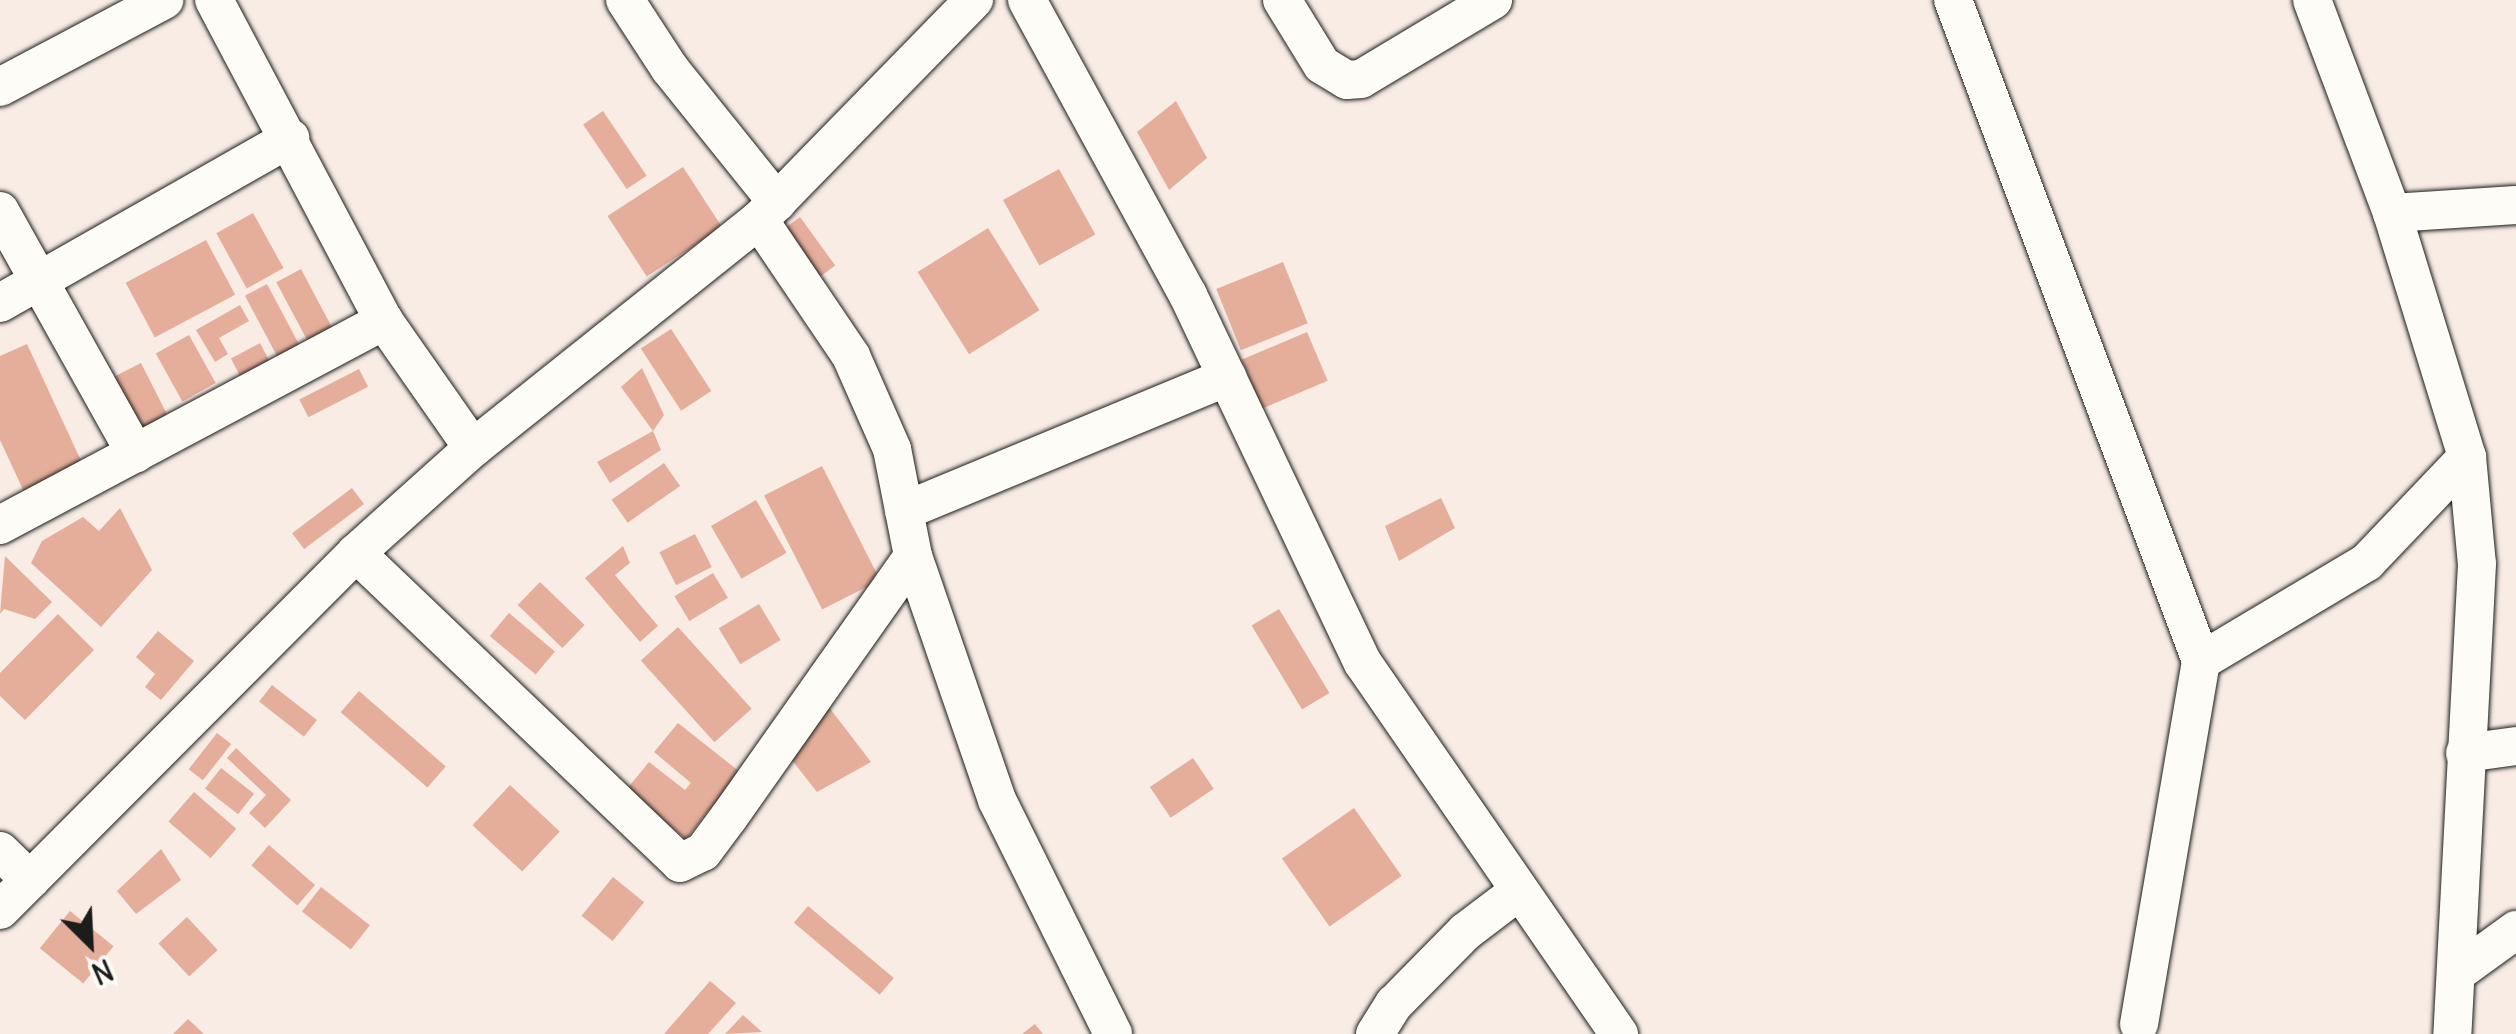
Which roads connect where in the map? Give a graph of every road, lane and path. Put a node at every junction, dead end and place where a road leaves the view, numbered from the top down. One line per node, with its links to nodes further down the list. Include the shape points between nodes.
1 (164, 0): 10 (street)
2 (214, 0): 11 (street)
3 (625, 0): 14 (street)
4 (974, 0): 14 (street)
5 (1028, 0): 19 (street)
6 (1282, 0): 7 (street, via 1322,65 1347,80 1361,79)
7 (1493, 0)
8 (1953, 0): 27 (street)
9 (2312, 0): 15 (street)
10 (0, 88)
11 (290, 138): 16 (street); 18 (street)
12 (2516, 204): 15 (street)
13 (0, 211): 16 (street)
14 (768, 211): 20 (street); 23 (street, via 851,356 892,450)
15 (2392, 213): 22 (street)
16 (40, 280): 17 (street); 21 (street)
17 (0, 303)
18 (384, 321): 20 (street); 21 (street)
19 (1227, 377): 23 (street); 32 (street, via 1363,663)
20 (473, 448): 25 (street)
21 (136, 454): 24 (street)
22 (2467, 457): 27 (street, via 2367,562); 29 (street, via 2477,564)
23 (904, 511): 26 (street)
24 (0, 525)
25 (356, 553): 26 (street, via 680,863 703,852); 31 (street)
26 (912, 556): 37 (street, via 997,800)
27 (2201, 660): 36 (street)
28 (2516, 746): 29 (street)
29 (2465, 753): 35 (street)
30 (0, 851): 31 (street)
31 (30, 880): 33 (street)
32 (1519, 891): 38 (street, via 1464,932 1394,1004); 39 (street)
33 (0, 910)
34 (2516, 930): 35 (street)
35 (2458, 972): 40 (street)
36 (2139, 1024)
37 (1113, 1034)
38 (1375, 1034)
39 (1619, 1034)
40 (2452, 1034)

